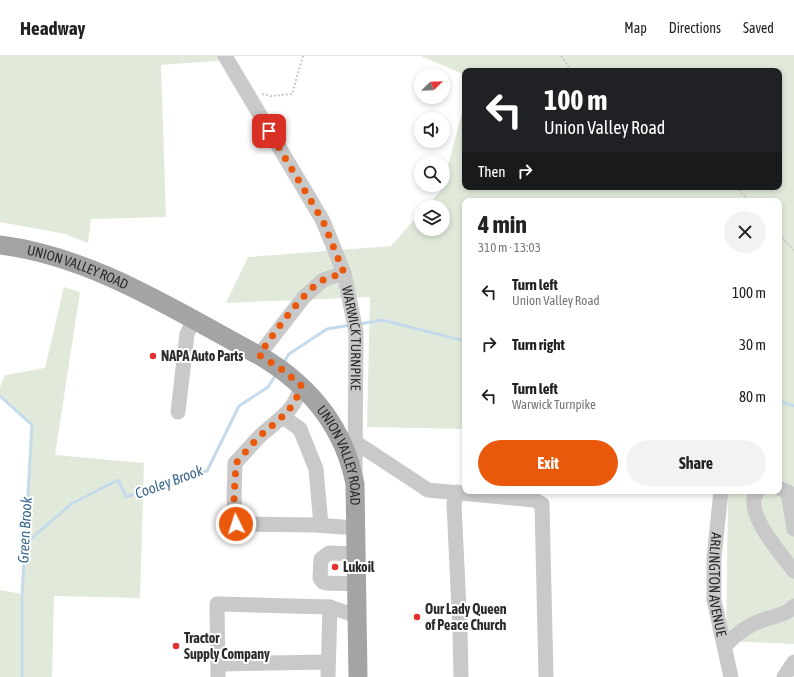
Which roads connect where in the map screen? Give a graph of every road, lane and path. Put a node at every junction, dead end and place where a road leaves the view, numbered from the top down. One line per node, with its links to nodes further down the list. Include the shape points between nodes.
1 (225, 56): 5 (street, WARWICK TURNPIKE)
2 (303, 56): 5 (path, via 292,94 272,96)
3 (561, 56): 4 (path)
4 (568, 68)
5 (246, 92): 11 (street, WARWICK TURNPIKE, via 323,221)
6 (739, 190): 7 (path)
7 (746, 198)
8 (782, 238): 10 (path)
9 (0, 245): 12 (main road, UNION VALLEY ROAD, via 51,256 84,267 128,285)
10 (794, 250)
11 (344, 273): 13 (street, via 323,280 304,297); 17 (street, WARWICK TURNPIKE, via 356,332)
12 (194, 320): 13 (main road, UNION VALLEY ROAD); 15 (street, via 187,334)
13 (259, 355): 14 (main road, UNION VALLEY ROAD)
14 (301, 385): 16 (street, via 298,399); 18 (main road, UNION VALLEY ROAD, via 333,426 348,457)
15 (178, 412)
16 (283, 417): 25 (street, via 300,429 316,469); 25 (street, via 236,463 236,524)
17 (356, 442): 18 (street, WARWICK TURNPIKE); 20 (street, via 428,490)
18 (355, 484): 26 (main road, UNION VALLEY ROAD)
19 (782, 489): 27 (street, via 788,492)
20 (457, 492): 21 (street); 39 (street, via 454,504)
21 (462, 493)
22 (476, 494): 40 (street, via 534,500 542,504)
23 (721, 494): 34 (street, ARLINGTON AVENUE, via 713,584 716,614)
24 (756, 494): 29 (street, via 755,510 765,532)
25 (321, 525): 26 (street)
26 (356, 528): 28 (main road, UNION VALLEY ROAD)
27 (794, 529)
28 (357, 554): 30 (main road, UNION VALLEY ROAD); 30 (street, via 329,553 321,559 320,578 323,582)
29 (794, 571)
30 (358, 584): 33 (main road, UNION VALLEY ROAD)
31 (794, 606): 34 (street, via 783,613 746,627)
32 (330, 607): 33 (street); 36 (street); 37 (street, via 218,604)
33 (357, 616): 38 (main road, UNION VALLEY ROAD)
34 (725, 646): 41 (street, ARLINGTON AVENUE)
35 (794, 662): 42 (street)
36 (328, 670): 37 (street)
37 (218, 671)
38 (358, 677)
39 (461, 677)
40 (546, 677)
41 (731, 677)
42 (784, 677)

